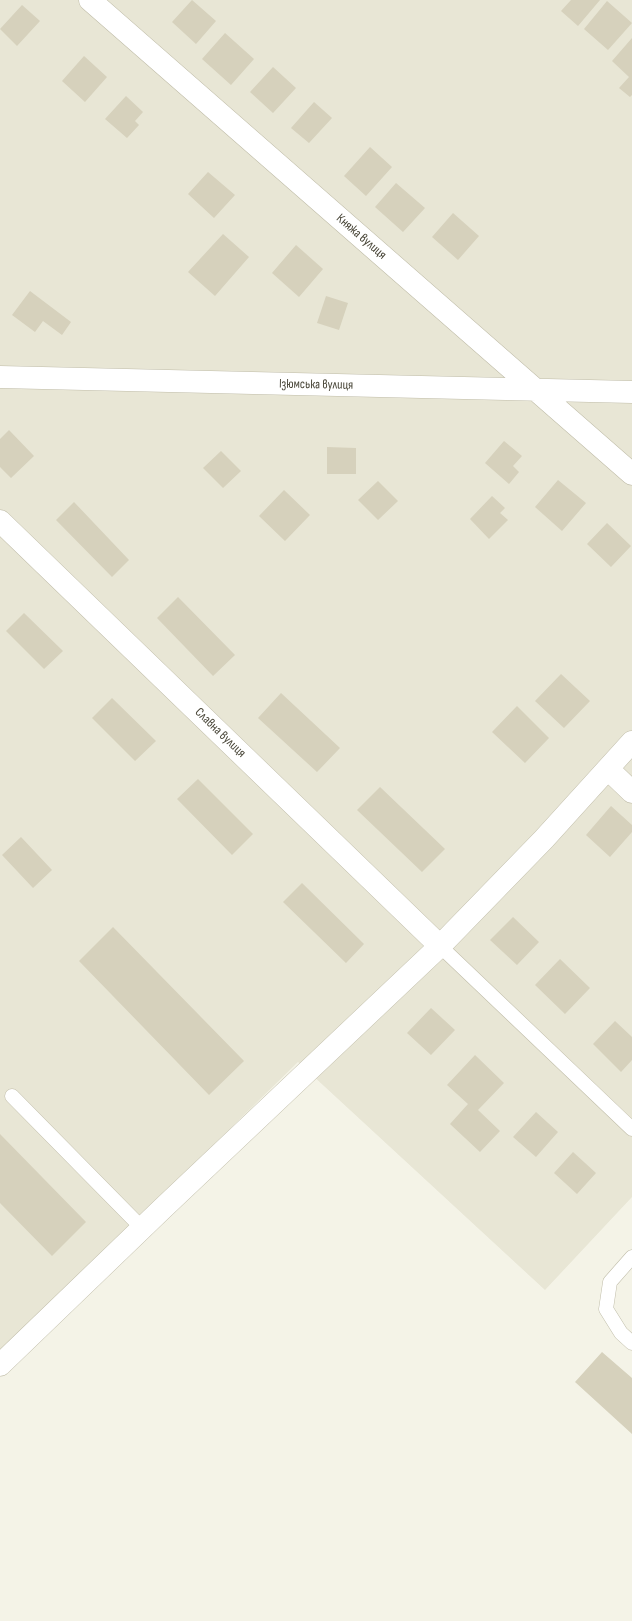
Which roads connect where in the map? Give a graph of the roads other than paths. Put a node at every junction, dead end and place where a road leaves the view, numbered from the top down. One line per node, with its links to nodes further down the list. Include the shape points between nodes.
1 (90, 0): 3 (street, Княжа вулиця)
2 (0, 377): 3 (street, Ізюмська вулиця)
3 (535, 390): 4 (street, Ізюмська вулиця); 5 (street, Княжа вулиця)
4 (632, 392)
5 (632, 474)
6 (0, 521): 10 (street, Славна вулиця)
7 (632, 742): 8 (street)
8 (608, 769): 9 (street); 10 (street)
9 (632, 792)
10 (440, 946): 12 (lane); 13 (street)
11 (12, 1096): 13 (lane)
12 (632, 1129)
13 (142, 1228): 16 (street)
14 (632, 1257): 15 (lane, via 610,1282 606,1309 621,1333)
15 (632, 1343)
16 (0, 1365)

